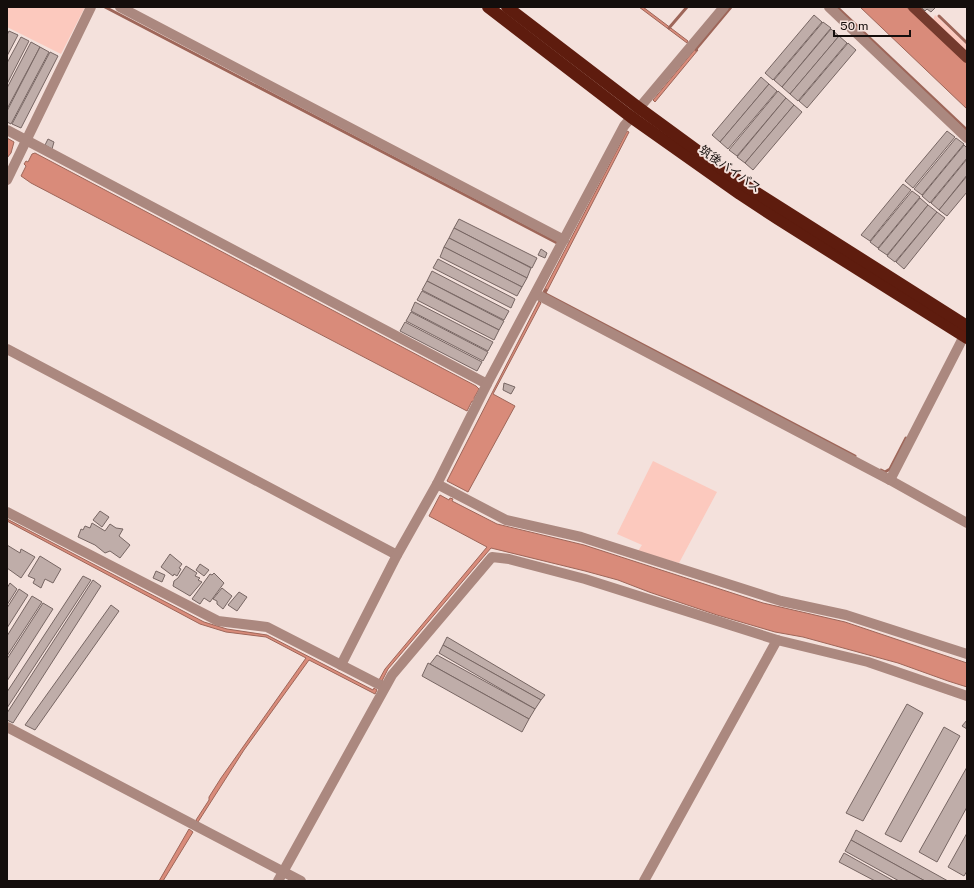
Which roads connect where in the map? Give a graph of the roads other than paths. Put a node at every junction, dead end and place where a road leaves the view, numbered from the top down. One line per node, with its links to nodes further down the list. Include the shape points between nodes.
1 (91, 7): 12 (street)
2 (120, 7): 14 (street)
3 (488, 7): 9 (highway, 筑後バイパス)
4 (507, 7): 9 (highway, 筑後バイパス)
5 (724, 7): 9 (street)
6 (829, 7): 11 (street)
7 (913, 7): 8 (main road)
8 (967, 58)
9 (635, 113): 14 (street, via 624,126); 16 (highway, 筑後バイパス)
10 (7, 130): 12 (street)
11 (967, 138)
12 (26, 142): 13 (street); 18 (street)
13 (9, 176)
14 (564, 240): 15 (street)
15 (536, 294): 18 (street); 19 (street)
16 (966, 334): 19 (street)
17 (7, 349): 23 (street)
18 (486, 387): 20 (street)
19 (890, 480): 22 (street)
20 (437, 484): 23 (street); 25 (street, via 506,520 581,537 781,601 846,615)
21 (7, 512): 26 (street, via 218,621 267,627)
22 (967, 523)
23 (397, 555): 26 (street)
24 (777, 640): 27 (street, via 585,579 492,557); 28 (street, via 868,662); 33 (street)
25 (967, 654)
26 (341, 666): 27 (street)
27 (384, 687): 30 (street)
28 (967, 696)
29 (7, 727): 30 (street)
30 (284, 871): 31 (street); 32 (street)
31 (278, 881)
32 (301, 881)
33 (644, 881)

